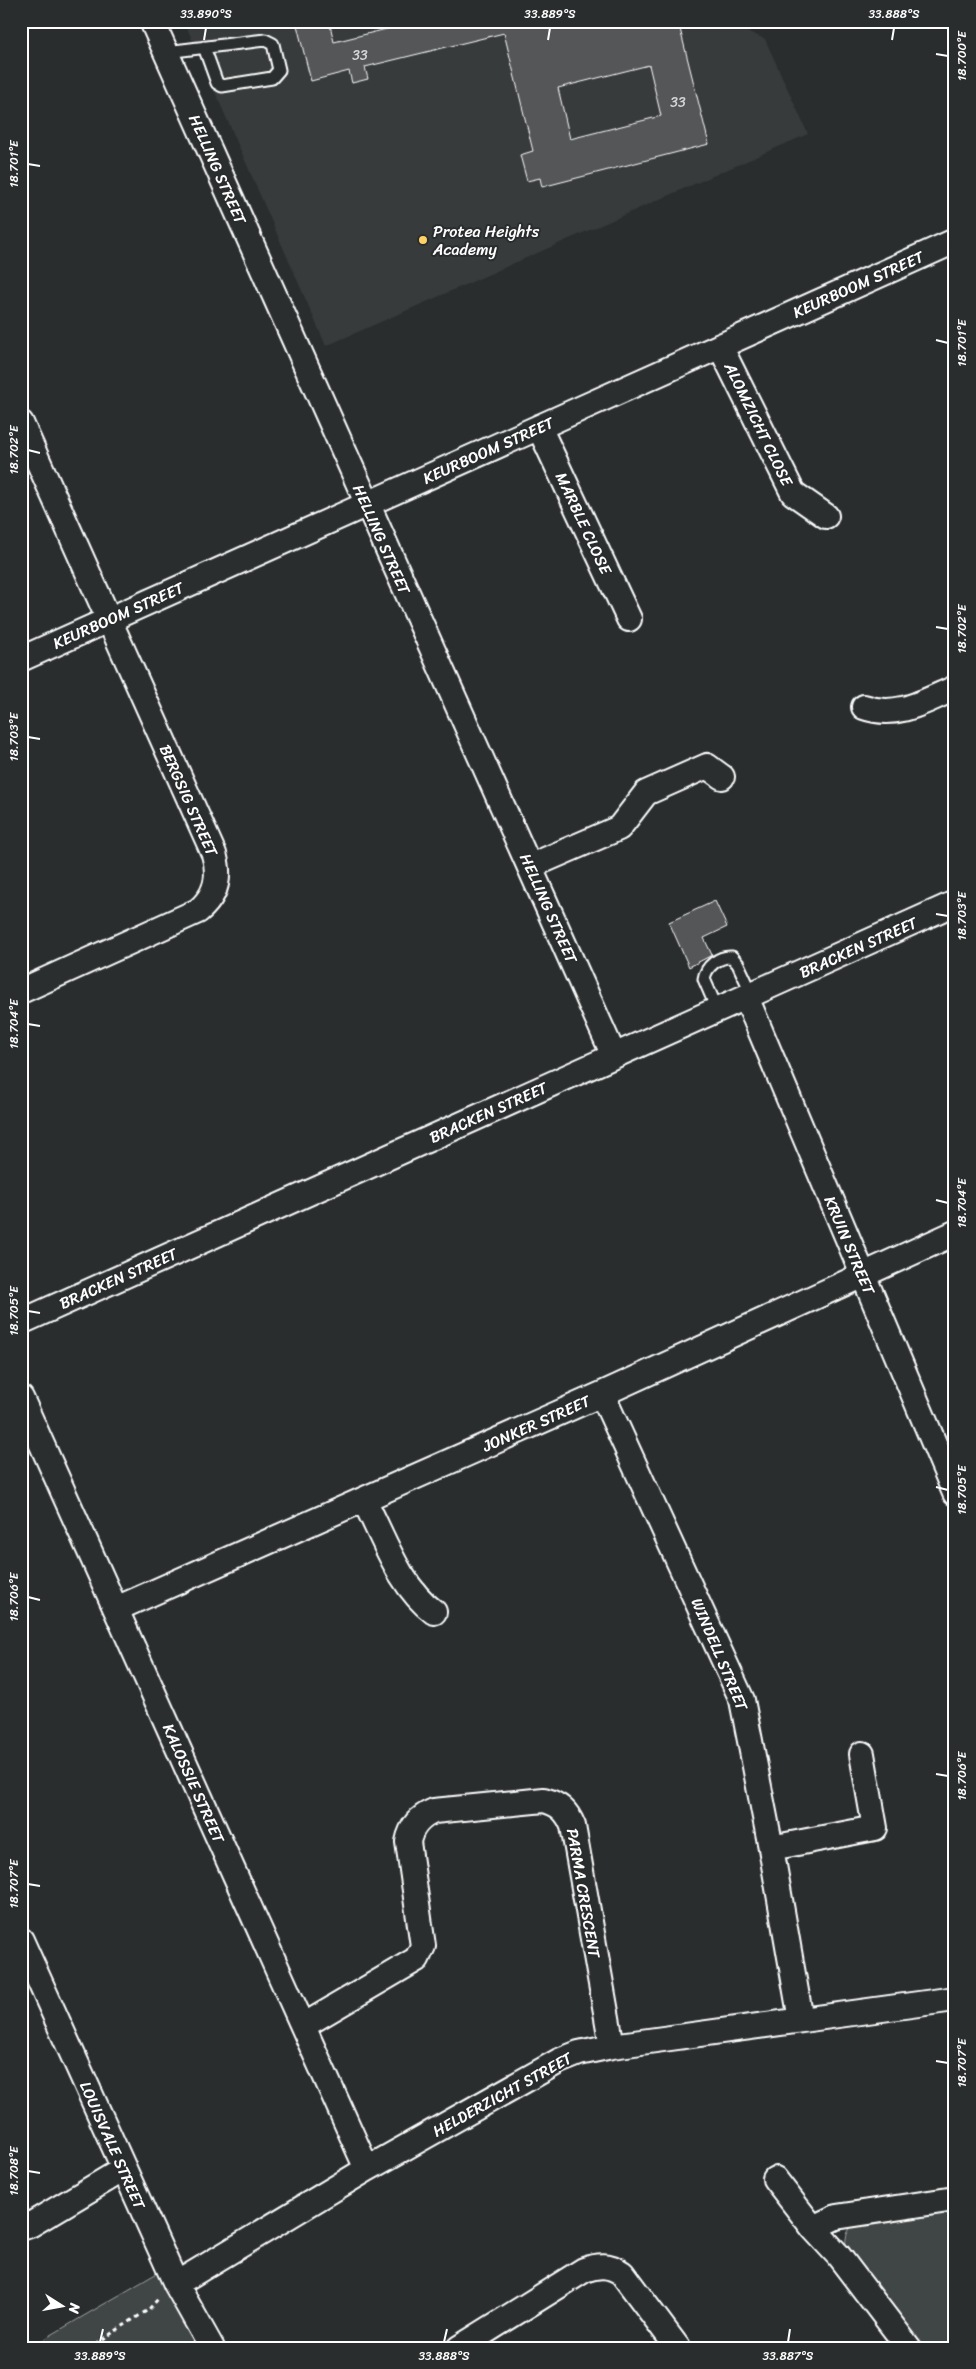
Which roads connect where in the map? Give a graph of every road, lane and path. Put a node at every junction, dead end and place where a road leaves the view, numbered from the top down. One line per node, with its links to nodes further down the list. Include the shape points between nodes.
1 (152, 21): 3 (street, HELLING STREET)
2 (204, 48): 2 (lane, via 268,41 273,44 279,70 272,78 222,86 217,83); 3 (lane)
3 (166, 52): 8 (street, HELLING STREET)
4 (955, 240): 5 (street, KEURBOOM STREET)
5 (720, 346): 7 (street, KEURBOOM STREET); 9 (street, ALOMZICHT CLOSE, via 793,493)
6 (21, 423): 10 (street, BERGSIG STREET)
7 (539, 426): 8 (street, KEURBOOM STREET); 11 (street, MARBLE CLOSE)
8 (366, 504): 10 (street, KEURBOOM STREET); 16 (street, HELLING STREET)
9 (826, 516)
10 (108, 620): 12 (street, KEURBOOM STREET); 18 (street, BERGSIG STREET, via 214,854 217,882 210,899 198,912)
11 (629, 620)
12 (21, 659)
13 (955, 688): 14 (street, via 898,711 875,711)
14 (864, 706)
15 (722, 777): 16 (street, via 707,766 646,793 619,828)
16 (530, 866): 21 (street, HELLING STREET)
17 (955, 903): 19 (street, BRACKEN STREET)
18 (21, 991)
19 (749, 995): 20 (street, BRACKEN STREET); 20 (lane, via 738,964 728,957 711,965 705,974 704,979); 23 (street, KRUIN STREET)
20 (717, 1009): 21 (street, BRACKEN STREET)
21 (614, 1056): 24 (street, BRACKEN STREET)
22 (955, 1233): 23 (street, JONKER STREET)
23 (863, 1274): 25 (street, JONKER STREET); 27 (street, KRUIN STREET)
24 (21, 1322)
25 (602, 1394): 28 (street, JONKER STREET); 32 (street, WINDELL STREET, via 735,1682 746,1718)
26 (21, 1398): 29 (street, KALOSSIE STREET)
27 (955, 1493)
28 (364, 1500): 29 (street, JONKER STREET); 30 (street, via 407,1584 416,1597)
29 (116, 1609): 36 (street, KALOSSIE STREET)
30 (434, 1612)
31 (862, 1754): 32 (street, via 875,1828)
32 (771, 1848): 35 (street, WINDELL STREET)
33 (21, 1940): 38 (street, LOUISVALE STREET)
34 (955, 1999): 35 (street, HELDERZICHT STREET)
35 (801, 2020): 37 (street, HELDERZICHT STREET)
36 (303, 2026): 37 (street, PARMA CRESCENT, via 417,1959 423,1946 408,1842 419,1819 434,1811 544,1800 560,1806 573,1826); 39 (street, KALOSSIE STREET)
37 (612, 2046): 39 (street, HELDERZICHT STREET, via 559,2061)
38 (124, 2169): 42 (street); 44 (street, LOUISVALE STREET)
39 (367, 2169): 44 (street, HELDERZICHT STREET)
40 (774, 2179): 43 (street)
41 (955, 2199): 43 (street, via 836,2217)
42 (21, 2228)
43 (812, 2228): 49 (street, via 838,2255)
44 (171, 2288): 46 (path, via 156,2298 143,2313); 47 (street, LOUISVALE STREET)
45 (465, 2346): 48 (street, via 584,2270 604,2265 622,2273)
46 (89, 2348)
47 (212, 2348)
48 (678, 2348)
49 (909, 2348)

